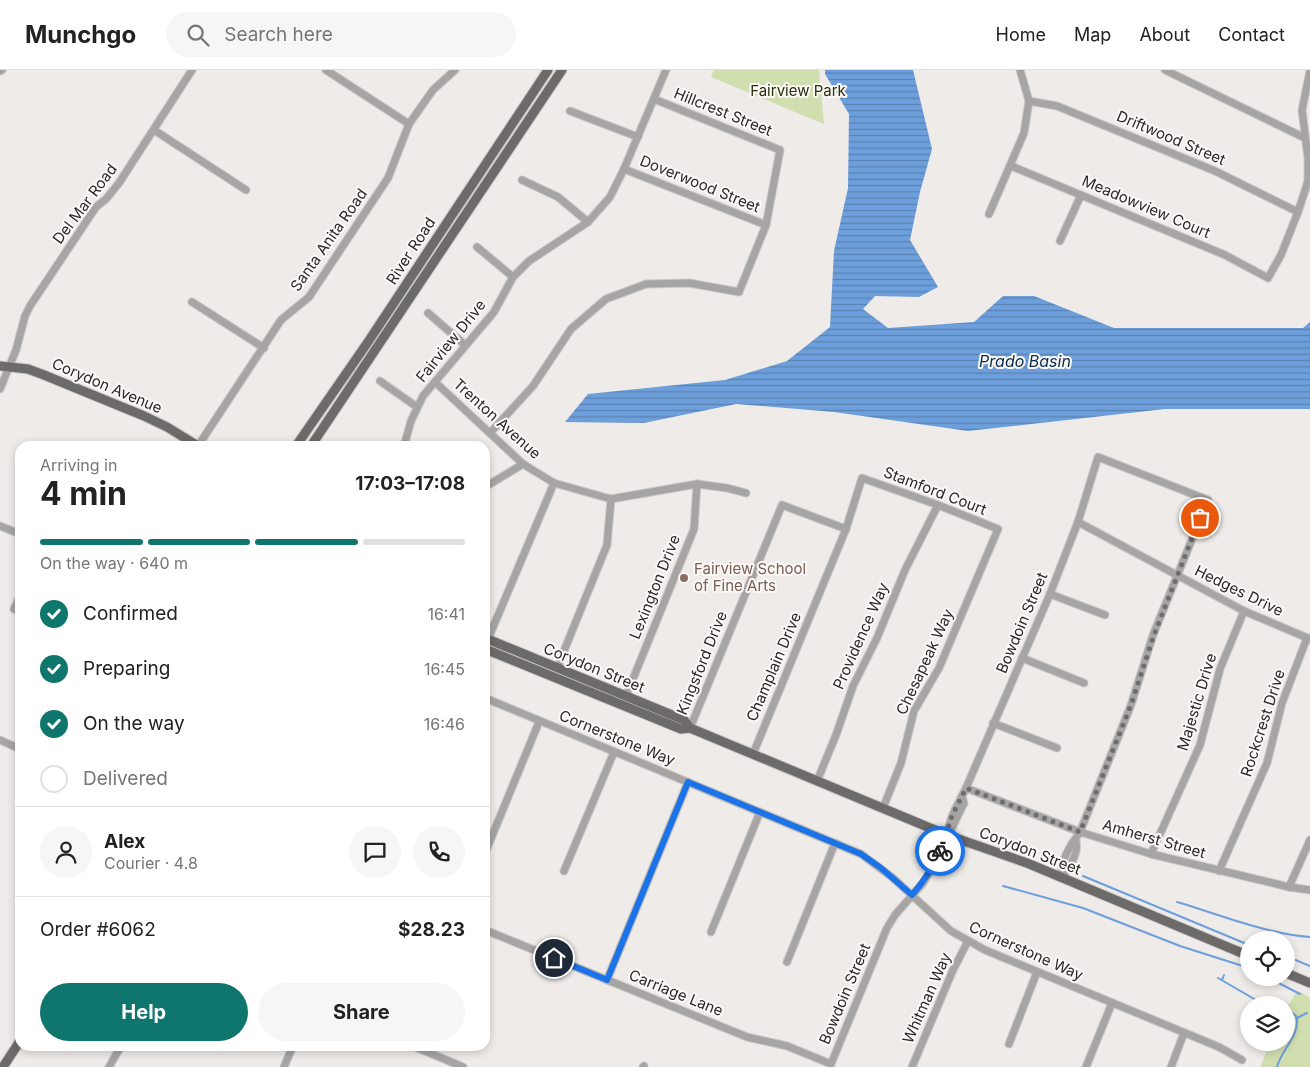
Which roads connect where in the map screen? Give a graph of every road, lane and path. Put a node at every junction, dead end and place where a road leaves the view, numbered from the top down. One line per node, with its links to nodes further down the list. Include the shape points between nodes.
1 (192, 70): 14 (street, Del Mar Road)
2 (326, 70): 13 (street)
3 (455, 70): 13 (street, Santa Anita Road, via 433,90)
4 (548, 70): 41 (main road, River Road)
5 (562, 70): 42 (main road, River Road)
6 (666, 70): 10 (street, Fairview Drive)
7 (1020, 70): 11 (street)
8 (1165, 70): 16 (street)
9 (1310, 72): 16 (street, via 1302,110)
10 (654, 99): 15 (street, Fairview Drive); 25 (street, Hillcrest Street, via 780,150)
11 (1029, 101): 17 (street, via 1024,132); 22 (street, Driftwood Street, via 1057,106 1206,167)
12 (570, 111): 15 (street)
13 (410, 124): 32 (street, Santa Anita Road, via 388,178 309,297 281,320)
14 (154, 130): 20 (street); 33 (street, Del Mar Road, via 119,183 96,207 30,306 16,350)
15 (638, 136): 18 (street, Fairview Drive)
16 (1305, 138): 22 (street, via 1308,181)
17 (1011, 166): 21 (street, Meadowview Court); 23 (street)
18 (624, 169): 24 (street, Fairview Drive, via 610,197); 25 (street, Doverwood Street)
19 (522, 180): 24 (street, via 558,197)
20 (246, 190)
21 (1081, 195): 22 (street, Meadowview Court, via 1225,256 1268,278); 26 (street)
22 (1298, 212)
23 (989, 214)
24 (588, 222): 28 (street, Fairview Drive, via 529,261)
25 (766, 225): 38 (street, via 739,292 689,283 646,284 606,299 571,329 532,386)
26 (1060, 241)
27 (477, 247): 28 (street)
28 (513, 277): 31 (street, Fairview Drive, via 494,312)
29 (192, 302): 32 (street)
30 (428, 313): 31 (street)
31 (466, 345): 35 (street, Fairview Drive)
32 (264, 348): 40 (street, Santa Anita Road)
33 (5, 366): 36 (street, Del Mar Road); 39 (main road, Corydon Avenue, via 44,374 144,416)
34 (380, 381): 37 (street)
35 (435, 382): 37 (street, Fairview Drive); 38 (street, Trenton Avenue)
36 (0, 389)
37 (417, 407): 43 (street, Fairview Drive)
38 (490, 433): 44 (street, Trenton Avenue)
39 (190, 441)
40 (201, 441)
41 (299, 441)
42 (315, 441)
43 (405, 441)
44 (523, 464): 46 (street, Trenton Avenue); 47 (street)
45 (862, 478): 51 (street, Stamford Court); 54 (street, Champlain Drive)
46 (554, 483): 50 (street, Trenton Avenue); 61 (street)
47 (490, 484)
48 (697, 484): 49 (street, Trenton Avenue); 50 (street, Trenton Avenue); 68 (street, Lexington Drive, via 694,529)
49 (746, 493)
50 (611, 499): 66 (street, via 607,545)
51 (938, 505): 55 (street, Stamford Court); 78 (street, Providence Way, via 853,686)
52 (1078, 522): 57 (street, Hedges Drive); 57 (street, Bowdoin Street, via 1098,457 1208,500); 58 (street, Bowdoin Street)
53 (0, 526): 56 (street)
54 (846, 529): 72 (street, Kingsford Drive, via 782,505); 77 (street, Champlain Drive)
55 (998, 530): 81 (street, Chesapeak Way, via 939,668 914,711 901,764)
56 (15, 532)
57 (1177, 576): 59 (street, Hedges Drive); 83 (street, via 1131,705)
58 (1050, 594): 60 (street); 65 (street, Bowdoin Street)
59 (1244, 611): 62 (street, Hedges Drive); 88 (street, Majestic Drive, via 1220,670 1200,745)
60 (1105, 614)
61 (490, 631)
62 (1309, 638): 90 (street, Rockcrest Drive, via 1282,703 1267,763)
63 (490, 639): 66 (main road, Corydon Street)
64 (490, 651): 72 (main road, Corydon Street, via 680,729)
65 (1022, 658): 67 (street); 71 (street, Bowdoin Street)
66 (557, 668): 68 (main road, Corydon Street)
67 (1084, 683)
68 (626, 696): 72 (main road, Corydon Street, via 684,720)
69 (490, 700): 70 (street, Cornerstone Way)
70 (539, 722): 76 (street, Cornerstone Way); 86 (street)
71 (993, 723): 75 (street); 80 (street, Bowdoin Street)
72 (690, 728): 77 (main road, Corydon Street)
73 (0, 740): 74 (street)
74 (15, 747)
75 (1057, 748)
76 (614, 752): 79 (street, Cornerstone Way); 89 (street)
77 (753, 754): 78 (main road, Corydon Street)
78 (817, 781): 81 (main road, Corydon Street)
79 (688, 782): 82 (street, Cornerstone Way); 102 (street)
80 (966, 788): 83 (street, Amherst Street); 84 (street, Bowdoin Street, via 962,796 964,802)
81 (883, 808): 84 (main road, Corydon Street)
82 (760, 812): 87 (street, Cornerstone Way); 96 (street)
83 (1080, 832): 88 (street, Amherst Street); 91 (street, via 1077,847)
84 (948, 835): 91 (main road, Corydon Street); 94 (street, Bowdoin Street, via 934,865)
85 (1310, 840): 92 (street)
86 (490, 841)
87 (836, 844): 94 (street, Cornerstone Way, via 868,859); 99 (street)
88 (1151, 854): 90 (street, Amherst Street)
89 (564, 871)
90 (1219, 871): 92 (street, Amherst Street)
91 (1062, 878): 98 (main road, Corydon Street)
92 (1289, 887): 93 (street, Amherst Street)
93 (1310, 890)
94 (912, 895): 97 (street, Cornerstone Way, via 951,931); 112 (street, Bowdoin Street, via 887,928)
95 (490, 932): 102 (street, Carriage Lane)
96 (711, 932)
97 (968, 942): 100 (street, Cornerstone Way); 117 (street, Whitman Way)
98 (1240, 952)
99 (787, 962)
100 (1037, 972): 104 (street, Cornerstone Way); 106 (street)
101 (1295, 977): 103 (main road)
102 (607, 980): 112 (street, Carriage Lane, via 747,1037 787,1046)
103 (1310, 983)
104 (1112, 1003): 105 (street, Cornerstone Way); 118 (street)
105 (1184, 1033): 111 (street, Cornerstone Way); 119 (street)
106 (1009, 1044)
107 (15, 1049): 113 (main road)
108 (119, 1051): 114 (street)
109 (290, 1051): 115 (street)
110 (425, 1051): 116 (street)
111 (1242, 1060)
112 (831, 1064)
113 (3, 1067)
114 (109, 1067)
115 (284, 1067)
116 (463, 1067)
117 (912, 1067)
118 (1086, 1067)
119 (1171, 1067)

